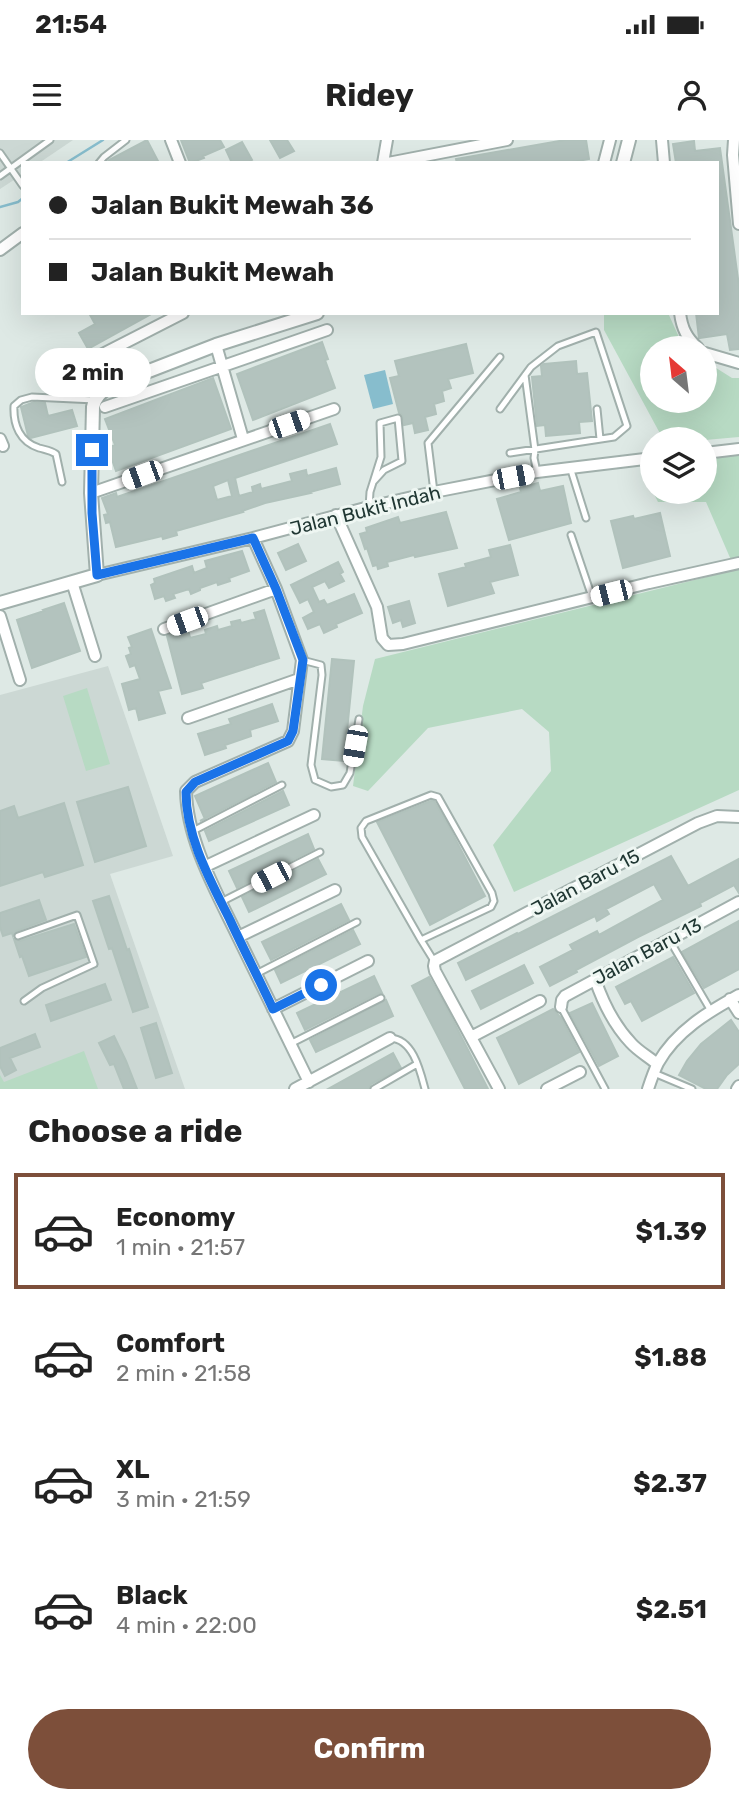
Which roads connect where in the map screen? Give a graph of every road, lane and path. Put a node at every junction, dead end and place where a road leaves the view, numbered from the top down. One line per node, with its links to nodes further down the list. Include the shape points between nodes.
1 (50, 140): 12 (lane)
2 (126, 140): 13 (lane)
3 (171, 140): 14 (street)
4 (387, 140): 15 (street)
5 (507, 140): 10 (street)
6 (610, 140): 17 (street)
7 (629, 140): 18 (street)
8 (662, 140): 19 (street)
9 (734, 140): 24 (street)
10 (453, 145): 16 (street)
11 (0, 153): 21 (lane)
12 (24, 161)
13 (101, 161)
14 (179, 161)
15 (385, 161)
16 (393, 161)
17 (605, 161)
18 (624, 161)
19 (664, 161)
20 (21, 164): 21 (lane)
21 (12, 171): 22 (lane); 23 (lane)
22 (0, 176)
23 (21, 183)
24 (739, 224)
25 (21, 234): 26 (street)
26 (0, 250)
27 (179, 315): 33 (street)
28 (311, 315): 32 (street)
29 (680, 315): 31 (street)
30 (327, 330): 37 (street)
31 (687, 336)
32 (216, 345): 37 (street); 39 (street, via 110,386 102,391)
33 (97, 357)
34 (500, 357): 54 (lane, via 428,443)
35 (718, 357): 36 (street)
36 (739, 363)
37 (223, 366): 39 (street); 43 (street)
38 (525, 374): 41 (lane); 44 (lane, via 558,346 596,332 626,426 614,437); 46 (lane)
39 (100, 404): 53 (lane, via 32,397 14,406 13,418 21,437 56,454); 55 (street, via 93,407)
40 (334, 409): 43 (street)
41 (500, 409)
42 (597, 410): 44 (lane)
43 (243, 439): 55 (street)
44 (600, 439): 46 (lane)
45 (739, 449): 47 (street)
46 (535, 450): 48 (lane); 51 (lane)
47 (717, 452)
48 (510, 453)
49 (640, 459): 50 (street, Jalan Bukit Indah)
50 (570, 467): 51 (street, Jalan Bukit Indah); 58 (lane)
51 (537, 472): 54 (street, Jalan Bukit Indah)
52 (374, 481): 52 (lane, via 402,461 398,418 380,423 381,457); 56 (lane)
53 (62, 482)
54 (434, 492): 56 (street, Jalan Bukit Indah)
55 (91, 493): 62 (street)
56 (369, 507): 57 (street, Jalan Bukit Indah)
57 (336, 516): 60 (street, Jalan Bukit Indah); 65 (street, via 377,607 382,638 388,645)
58 (586, 518)
59 (571, 535): 65 (lane)
60 (253, 538): 62 (street, Jalan Bukit Indah); 64 (street)
61 (739, 563): 65 (street)
62 (97, 575): 63 (street, Jalan Bukit Indah)
63 (72, 582): 66 (street, Jalan Bukit Indah); 69 (street)
64 (276, 589): 68 (street); 70 (street)
65 (592, 597)
66 (0, 603)
67 (0, 617): 72 (street)
68 (164, 629)
69 (95, 656)
70 (303, 660): 71 (street); 74 (lane, via 321,665 311,765 316,780 331,787 343,785 350,773)
71 (299, 679): 73 (street); 78 (street, via 288,741 195,782 186,792)
72 (20, 680)
73 (188, 718)
74 (359, 719)
75 (282, 785): 78 (lane)
76 (313, 815): 80 (street)
77 (739, 817): 90 (street, Jalan Baru 15, via 717,816 698,823)
78 (191, 832): 80 (street)
79 (320, 852): 82 (lane)
80 (206, 866): 82 (street)
81 (335, 890): 86 (street)
82 (221, 902): 86 (street)
83 (739, 902): 87 (street, Jalan Baru 13)
84 (356, 922): 91 (lane)
85 (18, 936): 95 (lane, via 77,915 94,964)
86 (238, 937): 91 (street)
87 (669, 939): 92 (street, Jalan Baru 13); 99 (lane)
88 (421, 940): 88 (lane, via 361,828 366,821 431,795 438,797 494,901 491,907); 90 (lane)
89 (368, 961): 98 (street)
90 (435, 961): 101 (street, via 435,971)
91 (256, 974): 98 (street)
92 (595, 979): 97 (street, Jalan Baru 13, via 565,996); 105 (street, via 612,1019)
93 (735, 997): 99 (street); 100 (street)
94 (381, 998): 103 (lane)
95 (24, 1001)
96 (540, 1001): 101 (street)
97 (561, 1007): 113 (lane)
98 (273, 1009): 103 (street)
99 (711, 1011): 105 (street, via 672,1043)
100 (739, 1013)
101 (471, 1037): 111 (street)
102 (390, 1038): 104 (lane, via 406,1043); 107 (street)
103 (290, 1044): 107 (street)
104 (417, 1064): 109 (lane); 110 (lane)
105 (656, 1068): 114 (street); 115 (lane)
106 (580, 1072): 112 (street)
107 (309, 1082): 108 (street)
108 (295, 1089)
109 (373, 1089)
110 (425, 1089)
111 (499, 1089)
112 (547, 1089)
113 (605, 1089)
114 (648, 1089)
115 (692, 1089)

